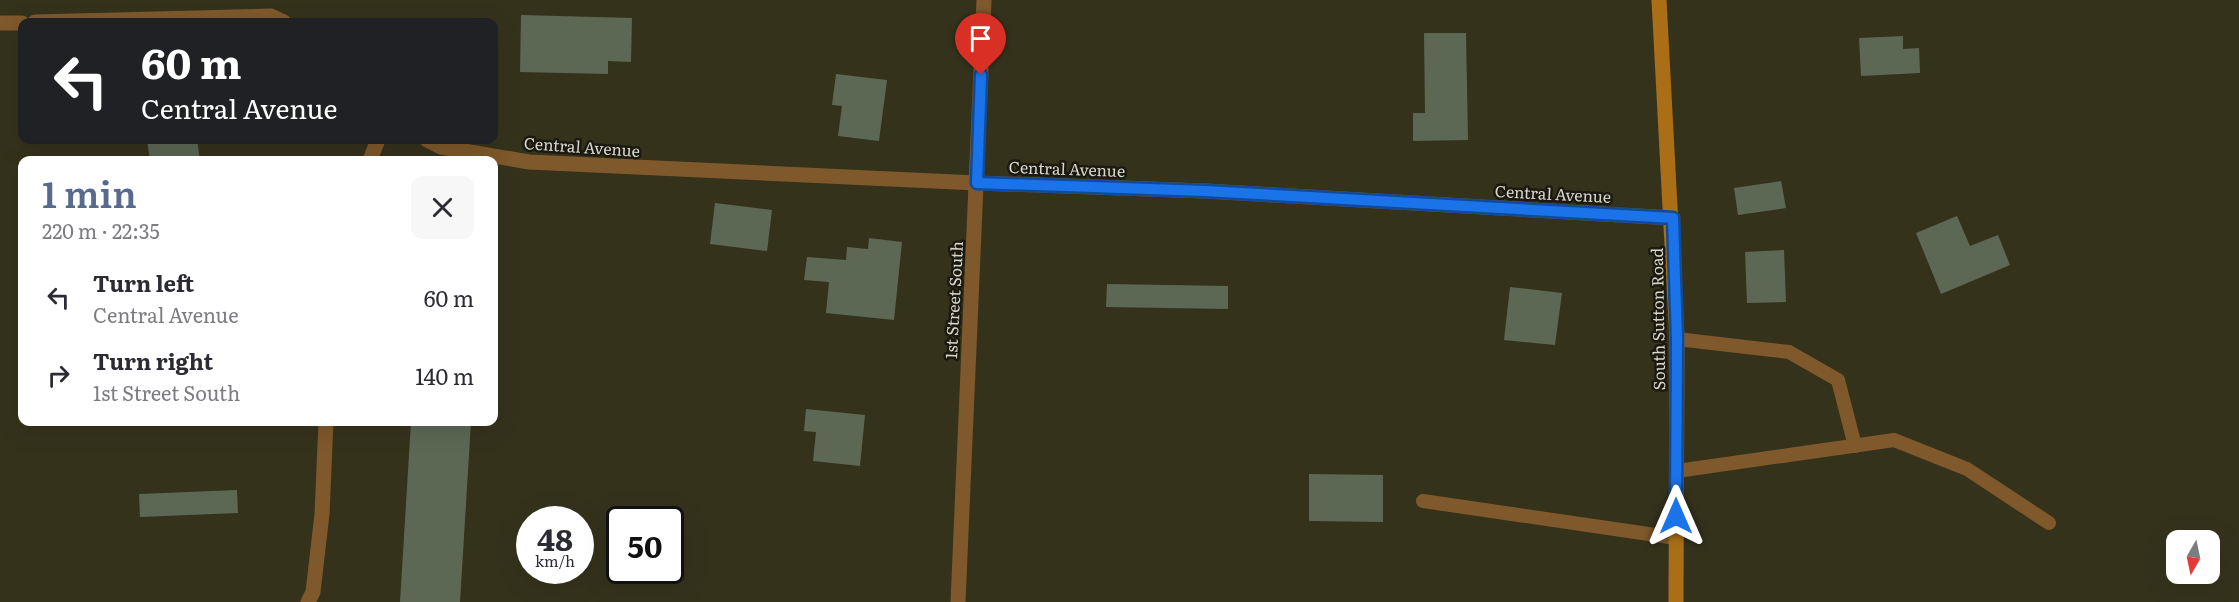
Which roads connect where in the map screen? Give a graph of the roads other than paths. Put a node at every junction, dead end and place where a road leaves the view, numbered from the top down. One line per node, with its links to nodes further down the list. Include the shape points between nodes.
1 (984, 0): 10 (street, 1st Street South)
2 (1659, 0): 11 (main road, South Sutton Road)
3 (192, 18): 4 (street)
4 (275, 18)
5 (18, 23): 6 (street)
6 (0, 24)
7 (435, 144): 8 (street, Central Avenue)
8 (494, 156)
9 (498, 157): 10 (street, Central Avenue, via 529,162)
10 (977, 183): 11 (street, Central Avenue, via 1205,191); 20 (street, 1st Street South)
11 (1673, 218): 12 (main road, South Sutton Road)
12 (1677, 339): 14 (lane, via 1789,352 1838,380); 15 (main road, South Sutton Road)
13 (326, 426): 19 (street, via 322,514 313,592)
14 (1855, 446): 15 (lane); 17 (lane, via 1894,441 1967,469)
15 (1677, 471): 18 (main road, South Sutton Road)
16 (1423, 501): 18 (lane)
17 (2049, 523)
18 (1676, 538): 21 (main road, South Sutton Road)
19 (308, 602)
20 (958, 602)
21 (1676, 602)

